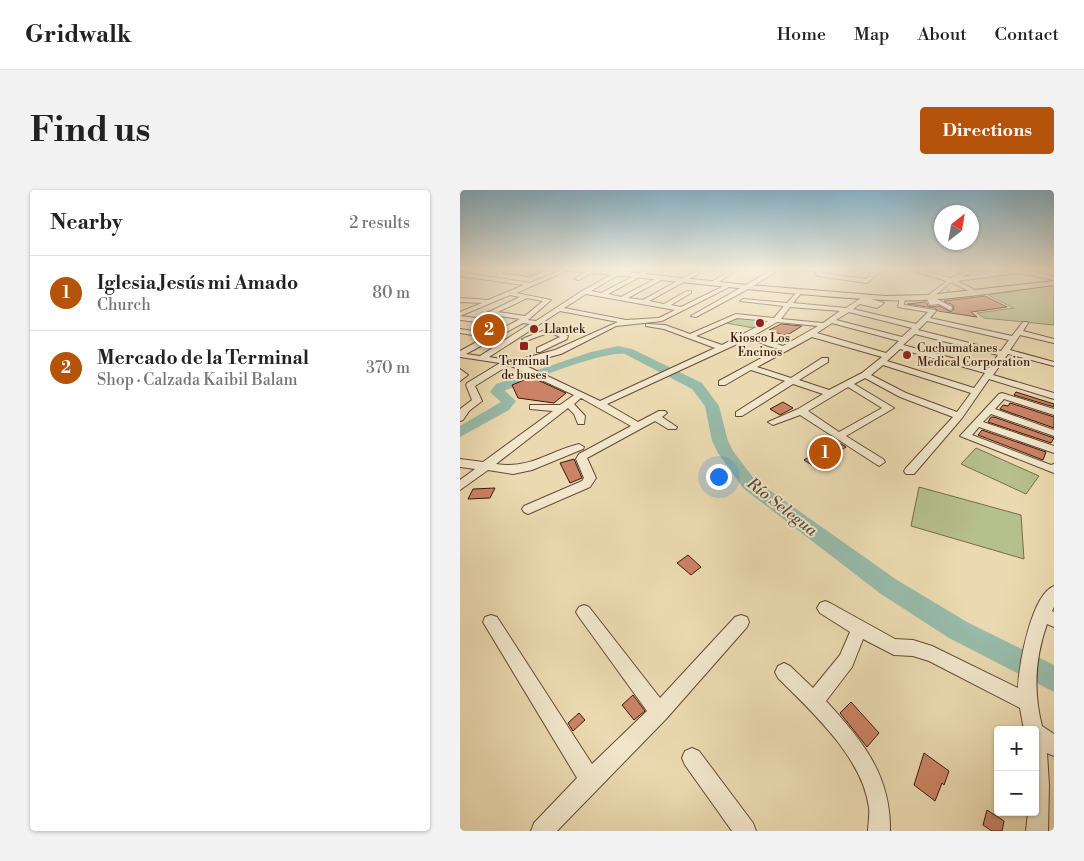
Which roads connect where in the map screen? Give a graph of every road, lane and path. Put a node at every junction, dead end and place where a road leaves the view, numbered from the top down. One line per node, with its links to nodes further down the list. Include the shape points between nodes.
1 (495, 298): 17 (street)
2 (522, 298): 28 (street)
3 (537, 298): 32 (street, via 548,300)
4 (573, 298): 25 (street)
5 (624, 298): 20 (street)
6 (651, 298): 20 (street)
7 (679, 298): 23 (street)
8 (712, 298): 26 (street)
9 (723, 298): 30 (street)
10 (793, 298): 22 (street)
11 (845, 298): 16 (main road)
12 (885, 298): 16 (main road); 19 (main road); 19 (street, via 880,307 889,309)
13 (940, 298): 21 (main road)
14 (940, 298): 21 (street)
15 (460, 300): 17 (street)
16 (862, 300): 27 (street)
17 (488, 301): 29 (street)
18 (743, 301): 22 (street)
19 (902, 301): 21 (main road); 21 (street, via 902,307)
20 (644, 302): 23 (street)
21 (933, 304): 24 (street, via 941,302); 34 (street)
22 (788, 305): 27 (street); 33 (street)
23 (665, 306): 26 (street)
24 (950, 308)
25 (559, 309): 36 (street); 37 (street)
26 (682, 309): 36 (street, via 660,320)
27 (848, 310): 38 (street); 40 (street)
28 (491, 313): 32 (street); 35 (street)
29 (460, 314)
30 (694, 316)
31 (460, 318): 35 (street)
32 (524, 319): 37 (street); 43 (street)
33 (777, 319): 38 (street); 44 (street, via 736,316); 45 (street)
34 (927, 319): 40 (street); 46 (street)
35 (476, 320): 41 (street)
36 (626, 322): 52 (street, via 600,330)
37 (538, 323): 55 (street)
38 (828, 323): 42 (street); 49 (street)
39 (1025, 324): 46 (street)
40 (915, 329): 49 (street); 53 (street)
41 (460, 330): 43 (street)
42 (811, 334): 51 (street); 56 (street)
43 (493, 336): 54 (street)
44 (690, 336): 50 (street); 52 (street, via 665,327 633,325 583,346)
45 (748, 336): 50 (street); 51 (street)
46 (1016, 336): 48 (street); 53 (street)
47 (523, 340): 58 (street, via 550,331 564,336)
48 (1054, 341)
49 (902, 343): 56 (street); 62 (street)
50 (722, 348): 74 (street)
51 (785, 349): 60 (street)
52 (558, 352): 58 (street)
53 (1005, 352): 59 (street); 62 (street)
54 (460, 355): 55 (street)
55 (482, 358): 58 (street)
56 (884, 359): 63 (street); 70 (street)
57 (824, 360): 65 (street)
58 (515, 362): 69 (street); 72 (street)
59 (1054, 364)
60 (752, 368): 65 (street); 66 (street)
61 (460, 372): 64 (street, via 464,375)
62 (990, 374): 70 (street); 73 (street)
63 (865, 375): 67 (street); 81 (street, via 903,395)
64 (460, 378)
65 (790, 381): 71 (street); 80 (street)
66 (722, 383)
67 (848, 384): 71 (street); 89 (street, via 889,408)
68 (460, 387): 69 (street)
69 (470, 387): 82 (street, via 477,401 465,409)
70 (976, 392): 81 (street)
71 (830, 393): 78 (street)
72 (579, 394): 74 (street); 76 (street)
73 (1054, 396)
74 (600, 404): 86 (street)
75 (532, 406): 76 (street)
76 (564, 406): 83 (street, via 578,412); 94 (street)
77 (989, 410): 79 (street, via 1002,396); 85 (street); 88 (street)
78 (801, 412): 84 (street); 89 (street)
79 (1054, 412)
80 (738, 414)
81 (959, 416): 96 (street)
82 (460, 418)
83 (581, 422)
84 (773, 422)
85 (977, 423): 91 (street); 95 (street, via 965,436)
86 (638, 426): 87 (street, via 658,415); 98 (street, via 583,456 590,478 586,484)
87 (672, 427)
88 (1054, 433)
89 (839, 436): 92 (street)
90 (579, 447): 94 (street, via 525,468)
91 (1054, 450)
92 (879, 462)
93 (460, 463): 94 (street)
94 (485, 467): 97 (street)
95 (1054, 468)
96 (910, 471)
97 (460, 486)
98 (528, 509)
99 (1054, 593): 102 (street)
100 (825, 608): 105 (street)
101 (584, 612): 109 (street)
102 (1047, 617): 108 (street, via 1031,649)
103 (491, 622): 115 (street)
104 (742, 622): 109 (street)
105 (859, 629): 107 (street, via 846,662); 108 (street, via 894,646 932,654)
106 (784, 672): 107 (street)
107 (814, 702): 118 (street, via 865,764 878,799)
108 (1028, 702): 110 (street)
109 (659, 712): 115 (street)
110 (1033, 726)
111 (1039, 735): 112 (street)
112 (1054, 746)
113 (692, 758): 117 (street)
114 (1039, 771): 119 (street, via 1040,801)
115 (590, 780): 116 (street)
116 (542, 831)
117 (745, 831)
118 (879, 831)
119 (1036, 831)

